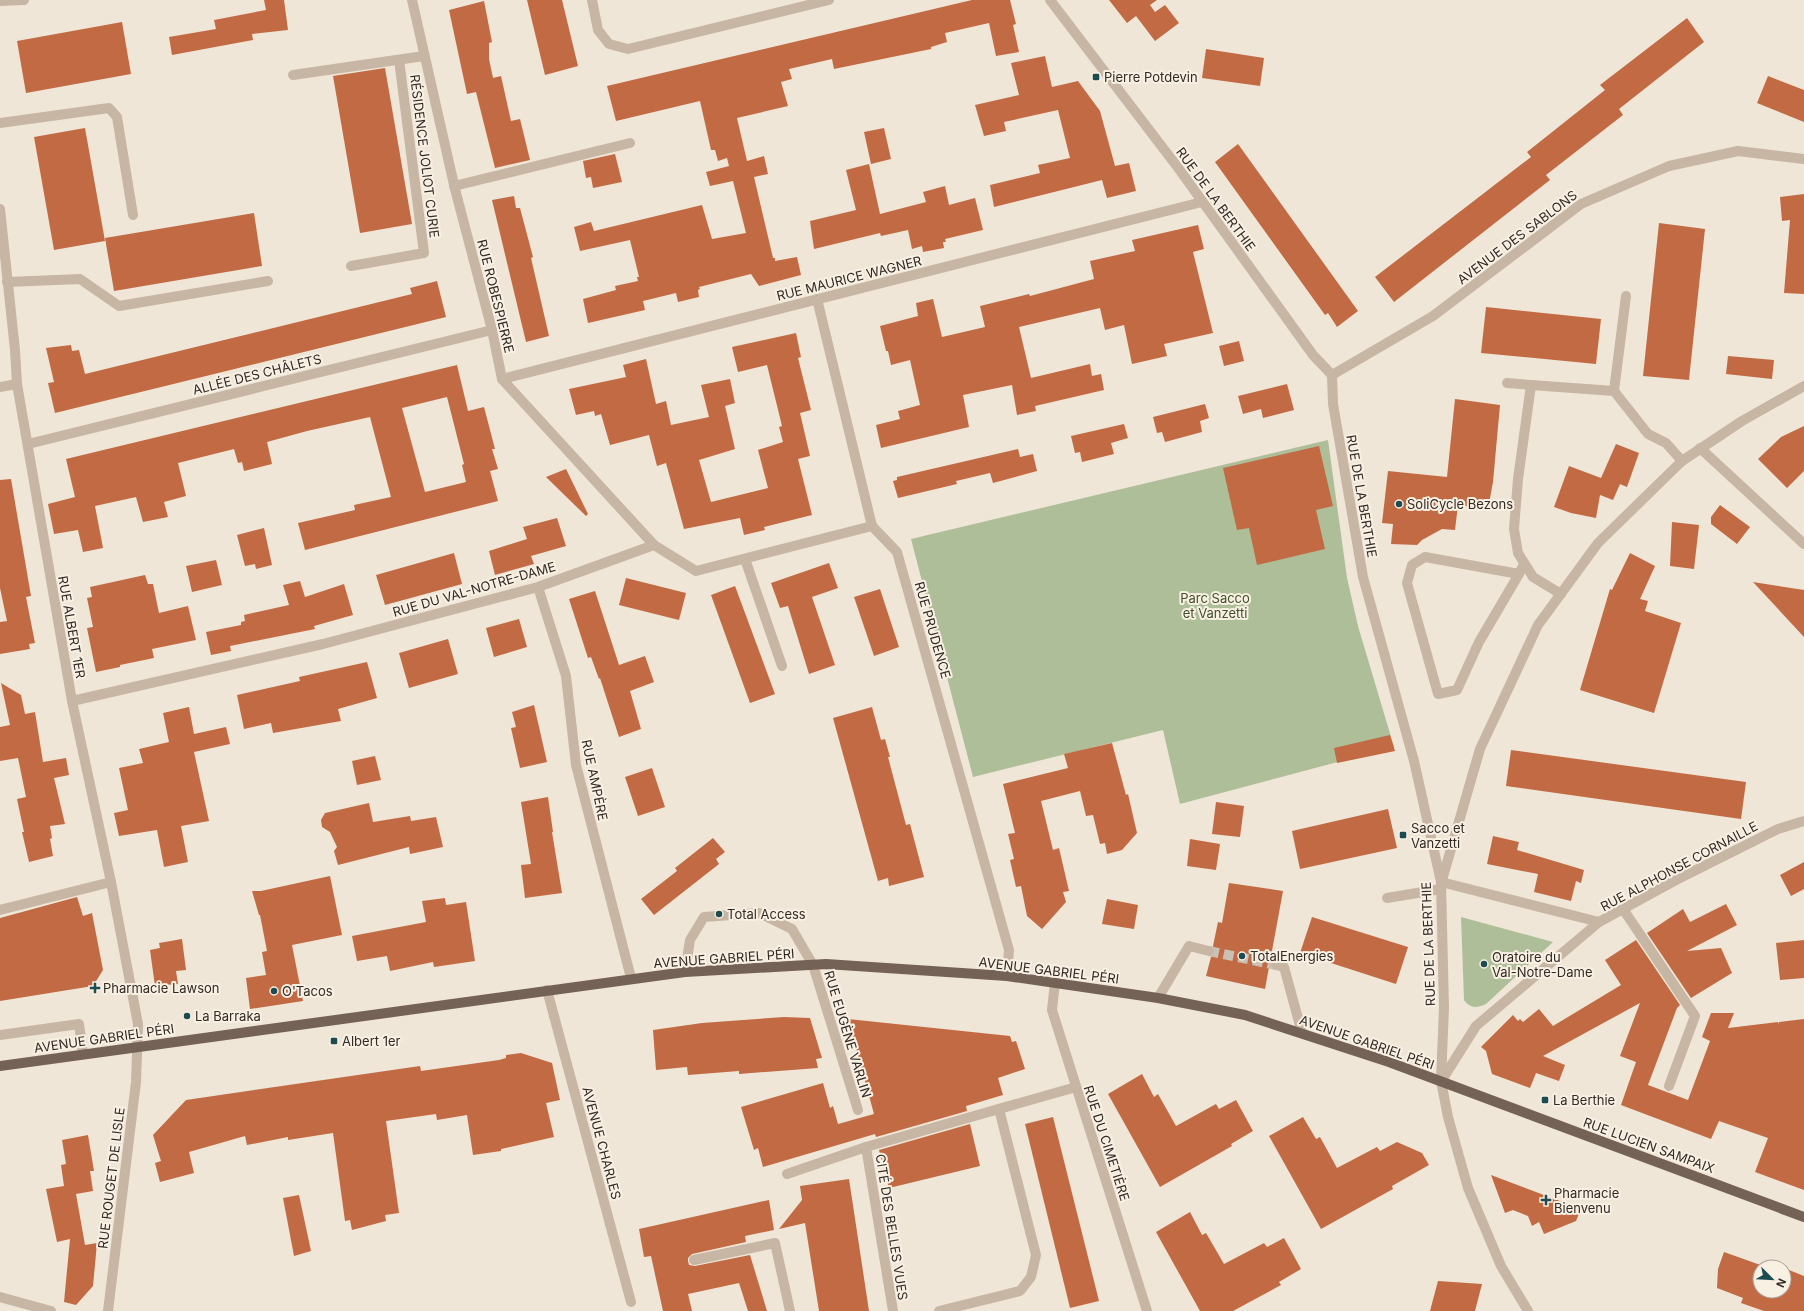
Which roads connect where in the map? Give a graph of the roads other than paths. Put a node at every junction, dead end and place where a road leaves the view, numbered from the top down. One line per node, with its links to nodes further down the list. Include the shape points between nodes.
1 (24, 0): 6 (street)
2 (412, 0): 7 (street, RUE ROBESPIERRE)
3 (592, 0): 4 (street, via 598,30 609,44 628,49)
4 (829, 0)
5 (1050, 0): 14 (street, RUE DE LA BERTHIE)
6 (0, 1)
7 (424, 56): 8 (street, RÉSIDENCE JOLIOT CURIE); 13 (street, RUE ROBESPIERRE)
8 (399, 60): 9 (street, RÉSIDENCE JOLIOT CURIE); 17 (street, RÉSIDENCE JOLIOT CURIE, via 424,252)
9 (293, 75)
10 (0, 123): 16 (street, via 108,108 117,117)
11 (630, 143): 13 (street)
12 (1804, 159): 23 (street, AVENUE DES SABLONS, via 1738,151 1669,166 1581,204 1433,316)
13 (454, 186): 22 (street, RUE ROBESPIERRE)
14 (1202, 202): 21 (street, RUE MAURICE WAGNER); 23 (street, RUE DE LA BERTHIE, via 1312,355)
15 (0, 209): 19 (street, RUE ALBERT 1ER)
16 (133, 215)
17 (351, 266)
18 (268, 281): 19 (street, via 119,306 80,279)
19 (7, 282): 26 (street, RUE ALBERT 1ER)
20 (1626, 296): 30 (street)
21 (817, 299): 24 (street, RUE MAURICE WAGNER); 34 (street)
22 (492, 330): 24 (street, RUE ROBESPIERRE); 31 (street, ALLÉE DES CHÂLETS)
23 (1332, 375): 46 (street, RUE DE LA BERTHIE, via 1333,404 1362,577 1414,762)
24 (502, 379): 36 (street)
25 (1507, 383): 27 (street)
26 (17, 384): 29 (street); 31 (street, RUE ALBERT 1ER)
27 (1531, 385): 30 (street); 38 (street, via 1514,529 1518,553)
28 (1804, 386): 32 (street)
29 (0, 387)
30 (1614, 391): 33 (street, via 1648,434 1666,443)
31 (28, 444): 43 (street, RUE ALBERT 1ER)
32 (1700, 448): 33 (street); 35 (street)
33 (1682, 461): 41 (street, via 1598,543)
34 (872, 526): 37 (street); 55 (street, RUE PRUDENCE, via 897,552 1009,950)
35 (1804, 544)
36 (654, 545): 37 (street, via 696,572); 40 (street, RUE DU VAL-NOTRE-DAME)
37 (745, 559): 42 (street)
38 (1524, 564): 39 (street); 41 (street, via 1533,577)
39 (1519, 574): 39 (street, via 1479,642 1457,690 1438,694 1407,583 1412,565 1425,557)
40 (538, 587): 43 (street, RUE DU VAL-NOTRE-DAME, via 323,644); 56 (street, RUE AMPÈRE, via 566,676 576,766)
41 (1561, 594): 46 (street, via 1538,625 1480,748)
42 (782, 666)
43 (72, 701): 45 (street, RUE ALBERT 1ER)
44 (1804, 821): 48 (street, RUE ALPHONSE CORNAILLE, via 1778,828)
45 (111, 882): 49 (street); 62 (street, RUE ALBERT 1ER, via 138,1024)
46 (1441, 886): 47 (street); 50 (street); 65 (street, RUE DE LA BERTHIE, via 1444,1008)
47 (1387, 898)
48 (1623, 909): 50 (street, RUE ALPHONSE CORNAILLE); 66 (street, via 1695,1016)
49 (0, 910)
50 (1600, 922): 65 (street, RUE ALPHONSE CORNAILLE, via 1476,1026)
51 (1209, 951): 59 (street, via 1189,946)
52 (813, 965): 54 (main road, AVENUE GABRIEL PÉRI); 54 (street, RUE EUGÈNE VARLIN, via 792,929 759,913 704,917 690,940); 55 (main road, AVENUE GABRIEL PÉRI); 69 (street, RUE EUGÈNE VARLIN)
53 (1276, 966): 60 (street, via 1284,967)
54 (684, 972): 56 (main road, AVENUE GABRIEL PÉRI)
55 (1007, 976): 57 (main road, AVENUE GABRIEL PÉRI)
56 (631, 978): 58 (main road, AVENUE GABRIEL PÉRI)
57 (1055, 982): 59 (main road, AVENUE GABRIEL PÉRI); 67 (street, RUE DU CIMETIÈRE, via 1052,1010)
58 (547, 990): 62 (main road, AVENUE GABRIEL PÉRI); 75 (street, AVENUE CHARLES)
59 (1158, 998): 60 (main road, AVENUE GABRIEL PÉRI, via 1245,1015)
60 (1302, 1033): 65 (main road, AVENUE GABRIEL PÉRI)
61 (0, 1034): 63 (street, via 79,1024)
62 (137, 1047): 63 (main road, AVENUE GABRIEL PÉRI); 77 (street, RUE ROUGET DE LISLE, via 136,1082)
63 (83, 1054): 64 (main road, AVENUE GABRIEL PÉRI)
64 (0, 1066)
65 (1441, 1082): 72 (main road, RUE LUCIEN SAMPAIX); 82 (street, RUE DE LA BERTHIE, via 1468,1188 1501,1266)
66 (1669, 1086)
67 (1076, 1087): 68 (street, CITÉ DES BELLES VUES); 81 (street, RUE DU CIMETIÈRE)
68 (999, 1109): 70 (street, CITÉ DES BELLES VUES); 80 (street, via 1036,1255 1031,1277 1020,1291)
69 (858, 1110)
70 (866, 1147): 71 (street, CITÉ DES BELLES VUES); 79 (street, CITÉ DES BELLES VUES)
71 (787, 1174)
72 (1804, 1217)
73 (694, 1260): 78 (street, via 775,1243)
74 (0, 1297): 76 (street)
75 (631, 1302)
76 (51, 1311)
77 (108, 1311)
78 (790, 1311)
79 (893, 1311)
80 (939, 1311)
81 (1147, 1311)
82 (1528, 1311)

